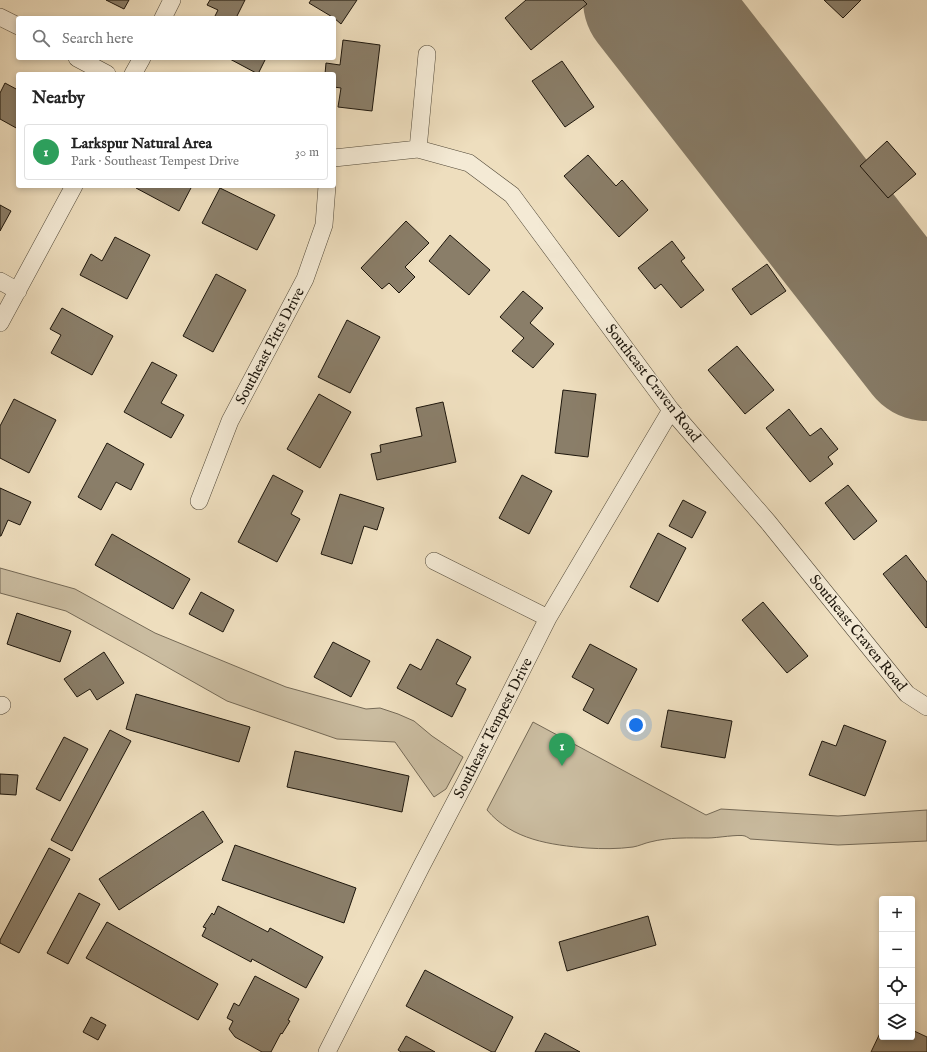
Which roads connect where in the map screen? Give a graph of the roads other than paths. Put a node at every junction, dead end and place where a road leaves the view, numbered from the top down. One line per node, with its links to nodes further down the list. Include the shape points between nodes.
1 (172, 0): 3 (street)
2 (0, 16): 4 (street)
3 (164, 16)
4 (16, 25)
5 (427, 54): 10 (street)
6 (81, 60): 8 (street)
7 (141, 60): 9 (street)
8 (103, 72)
9 (134, 72)
10 (418, 149): 11 (street, Southeast Craven Road); 17 (street, Southeast Craven Road, via 469,163 512,195)
11 (336, 158)
12 (73, 188): 15 (street)
13 (327, 188): 18 (street, Southeast Pitts Drive, via 324,225 305,280 230,421)
14 (0, 281): 15 (street)
15 (18, 291): 16 (street)
16 (0, 323)
17 (671, 410): 20 (street, Southeast Tempest Drive); 21 (street, Southeast Craven Road, via 768,522 907,694)
18 (198, 501)
19 (434, 562): 20 (street)
20 (548, 618): 22 (street, Southeast Tempest Drive)
21 (927, 707)
22 (327, 1052)

